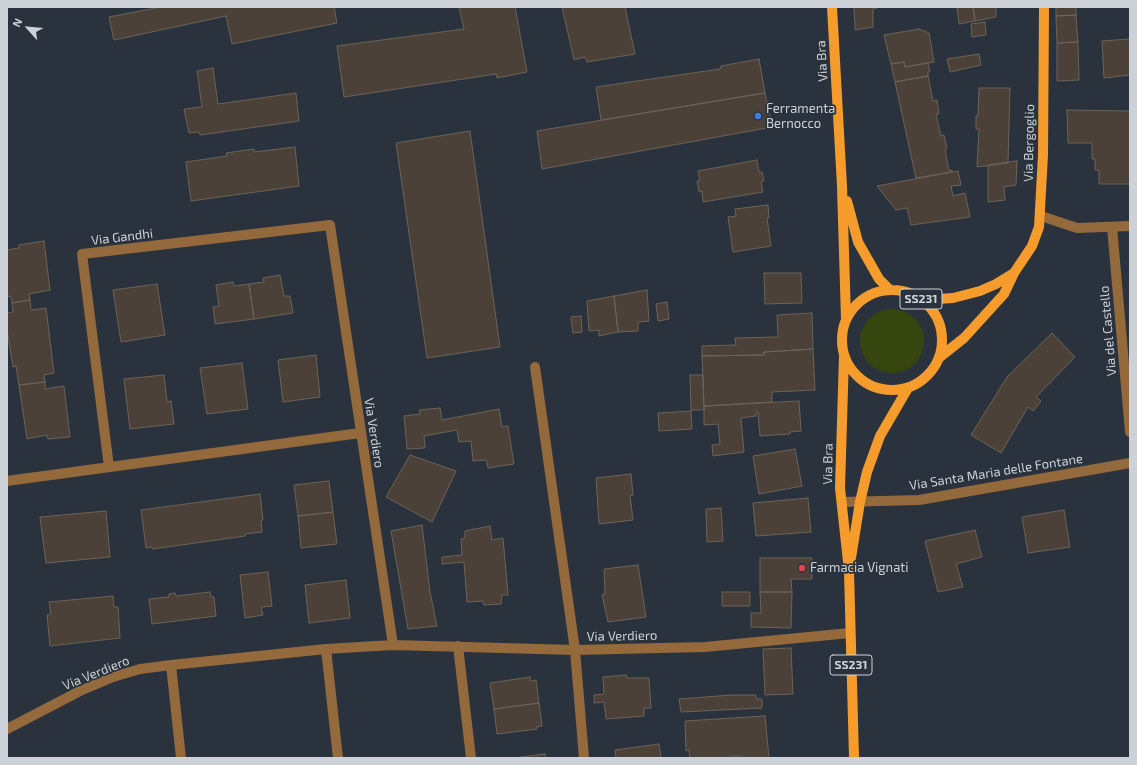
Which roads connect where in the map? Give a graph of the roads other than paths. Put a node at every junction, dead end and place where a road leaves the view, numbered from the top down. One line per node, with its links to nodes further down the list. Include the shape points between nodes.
1 (832, 7): 3 (main road, Via Bra / SS231)
2 (1044, 7): 4 (main road, Via Bergoglio, via 1044,155)
3 (842, 186): 9 (main road, Via Bra / SS231, via 858,242 879,279); 11 (main road, Via Bra / SS231)
4 (1041, 216): 7 (street, via 1077,228); 8 (main road, Via Bergoglio, via 1032,246)
5 (330, 225): 17 (street, Via Verdiero); 19 (street, Via Gandhi, via 82,254)
6 (1130, 226): 7 (street)
7 (1112, 227): 16 (street, Via del Castello)
8 (1014, 274): 10 (main road, Via Bergoglio, via 980,291 953,298); 13 (main road, Via Bergoglio, via 1004,294 964,338)
9 (890, 290): 10 (main road, Via Bra / SS231, via 907,292); 11 (main road, Via Bra / SS231, via 864,298)
10 (923, 300): 13 (main road, Via Bra / SS231, via 940,326)
11 (846, 319): 12 (main road, Via Bra / SS231, via 842,344)
12 (844, 356): 15 (main road, Via Bra / SS231, via 851,370 863,382 877,389 892,391); 21 (main road, Via Bra / SS231, via 840,488)
13 (940, 357): 15 (main road, Via Bra / SS231, via 933,370 922,381)
14 (535, 367): 28 (street)
15 (908, 388): 22 (main road, Via Bra / SS231, via 880,436 867,472)
16 (1130, 432)
17 (360, 433): 19 (street); 25 (street, Via Verdiero)
18 (1130, 463): 22 (street, Via Santa Maria delle Fontane, via 919,500)
19 (108, 467): 20 (street)
20 (7, 481)
21 (842, 502): 22 (street, Via Santa Maria delle Fontane); 23 (main road, Via Bra / SS231)
22 (860, 502): 23 (main road, Via Bra / SS231)
23 (849, 571): 24 (main road, Via Bra / SS231)
24 (850, 633): 28 (street, Via Verdiero, via 706,647); 35 (main road, Via Bra / SS231)
25 (393, 645): 26 (street, Via Verdiero); 27 (street, Via Verdiero)
26 (458, 646): 28 (street, Via Verdiero); 33 (street)
27 (326, 649): 29 (street, Via Verdiero); 32 (street)
28 (575, 650): 34 (street)
29 (172, 665): 30 (street, Via Verdiero, via 140,669 112,677); 31 (street)
30 (7, 729)
31 (181, 758)
32 (338, 758)
33 (471, 758)
34 (584, 758)
35 (854, 758)

